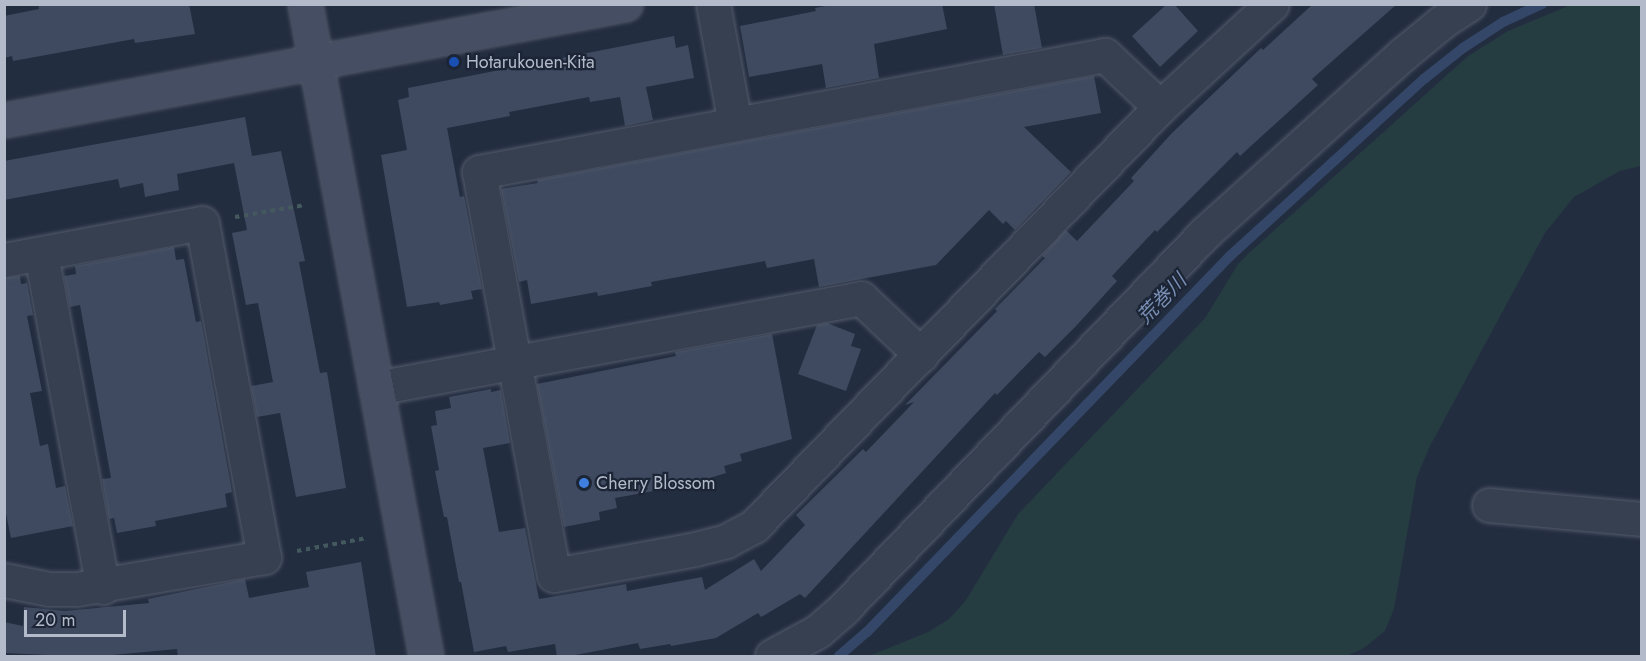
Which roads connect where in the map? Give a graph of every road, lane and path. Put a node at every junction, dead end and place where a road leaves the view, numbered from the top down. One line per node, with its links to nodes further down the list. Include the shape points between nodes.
1 (305, 4): 6 (street)
2 (625, 4): 6 (street)
3 (712, 4): 9 (street)
4 (1272, 4): 7 (street)
5 (1469, 4): 24 (street, via 1403,54 1206,232 844,608 818,631)
6 (315, 63): 8 (street); 16 (street)
7 (1160, 107): 9 (street, via 1105,55); 14 (street)
8 (4, 120)
9 (735, 124): 15 (street, via 479,172)
10 (305, 205): 11 (path)
11 (202, 224): 12 (street); 20 (street)
12 (41, 254): 13 (street); 22 (street)
13 (4, 260)
14 (921, 355): 15 (street, via 861,298); 15 (street, via 754,526 726,541 695,549 554,575)
15 (515, 362): 16 (street)
16 (376, 388): 23 (street)
17 (1489, 505): 18 (street)
18 (1641, 519)
19 (367, 538): 20 (path)
20 (264, 557): 22 (street)
21 (4, 580): 22 (street, via 49,589)
22 (103, 587)
23 (426, 657)
24 (772, 657)

